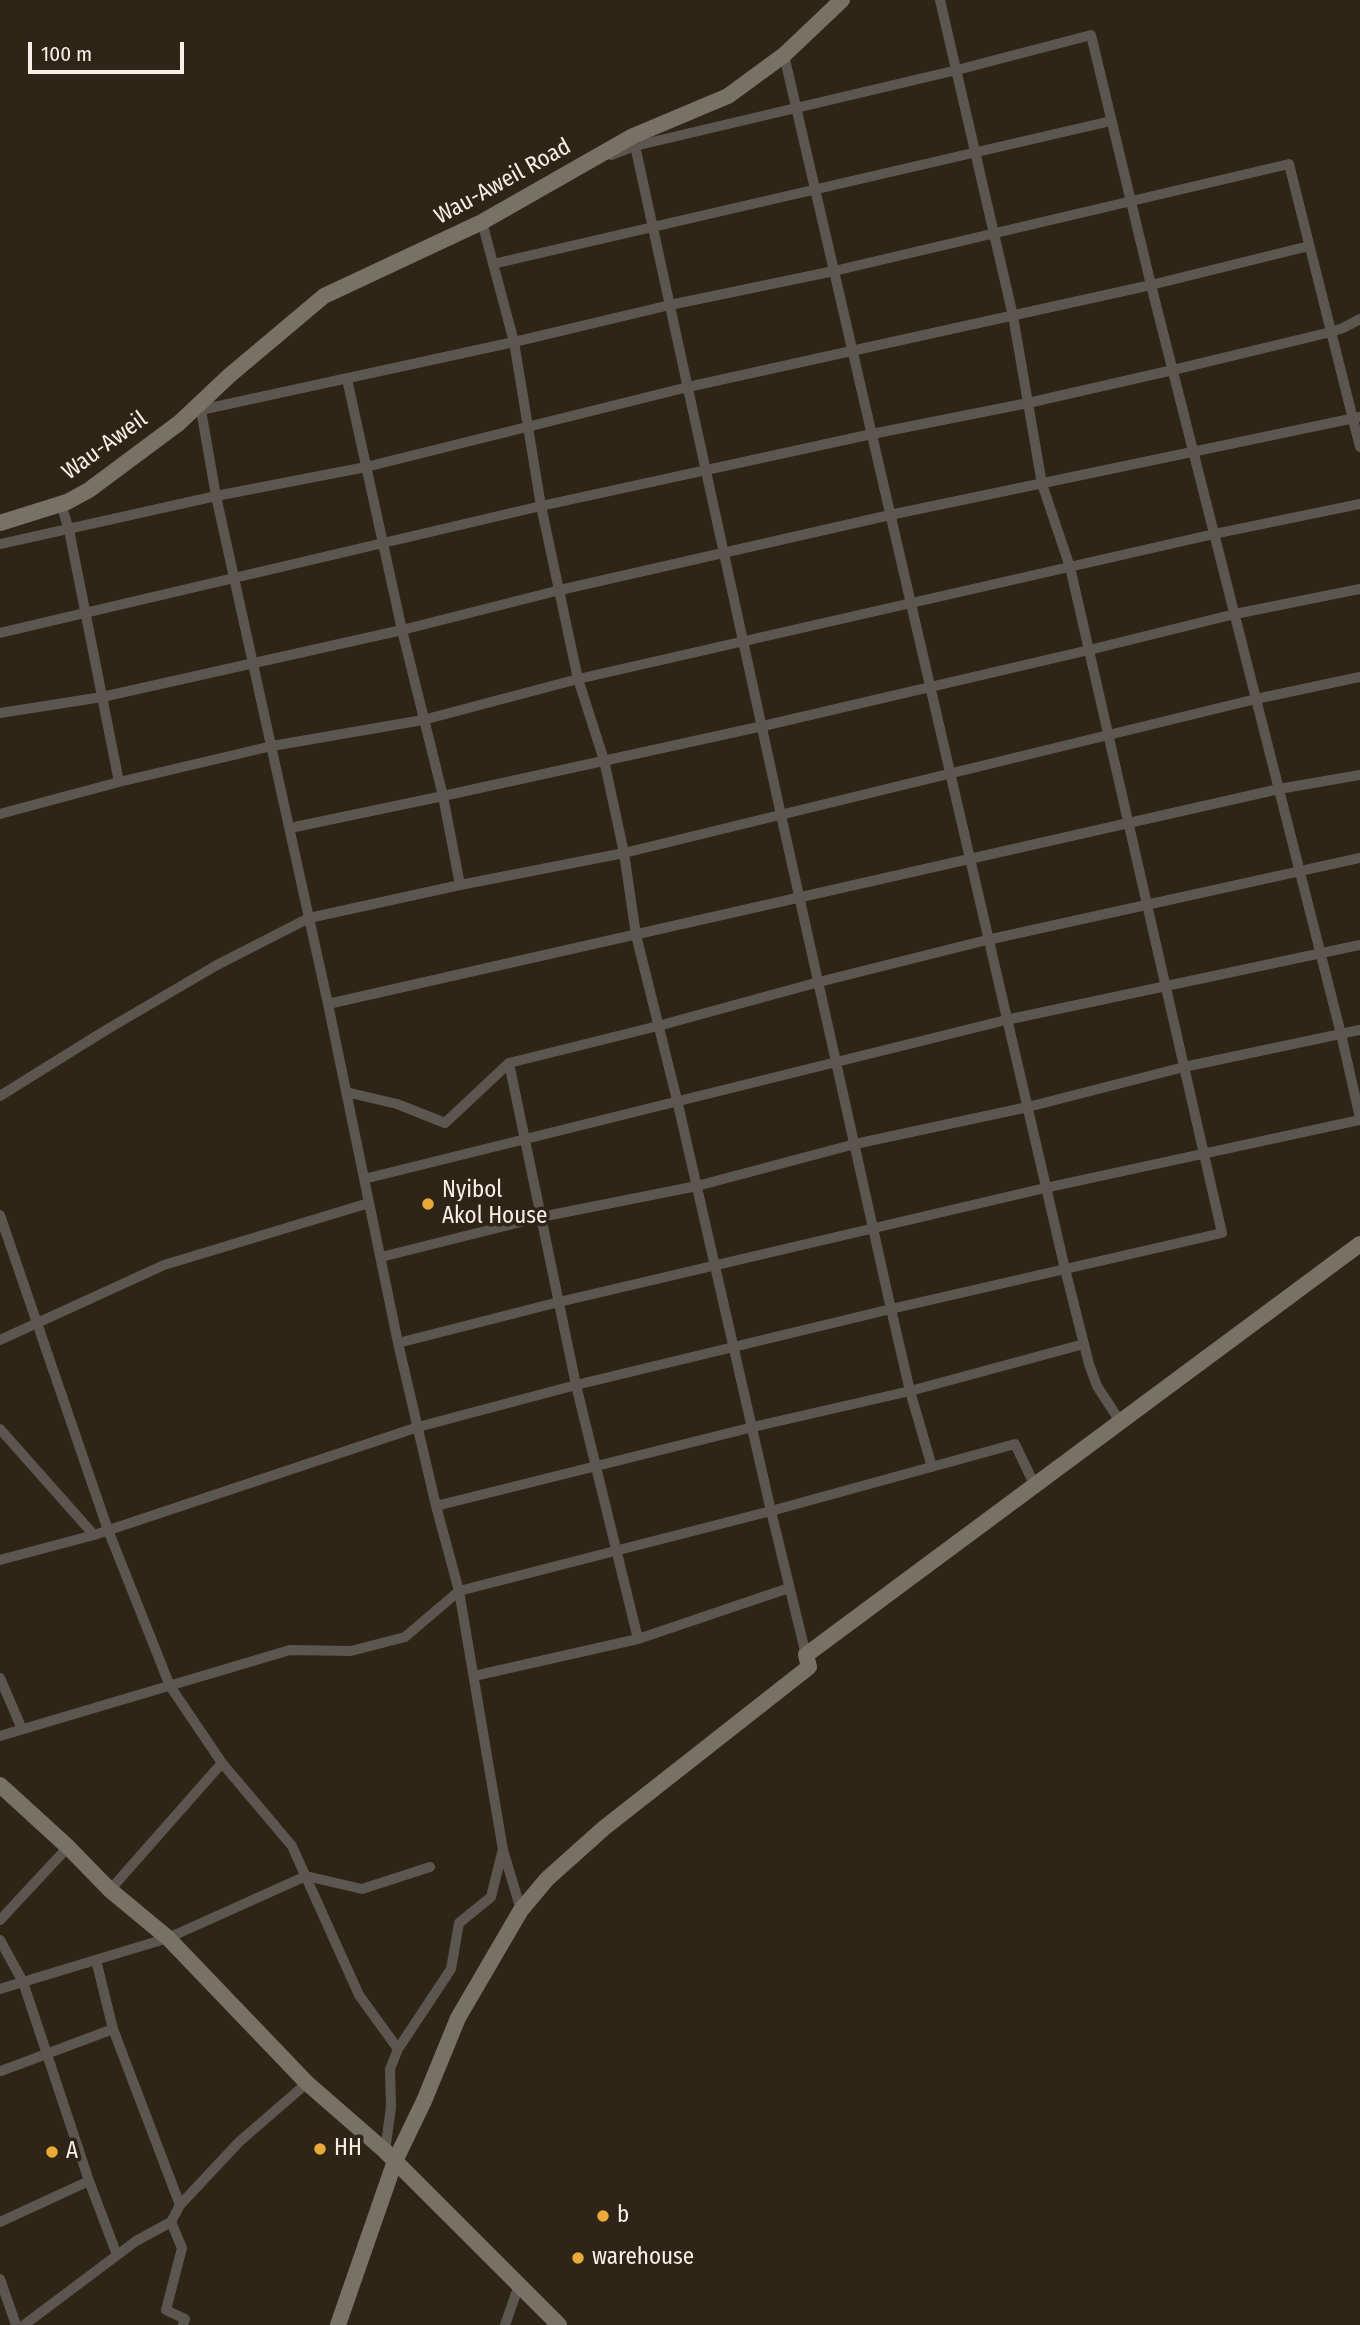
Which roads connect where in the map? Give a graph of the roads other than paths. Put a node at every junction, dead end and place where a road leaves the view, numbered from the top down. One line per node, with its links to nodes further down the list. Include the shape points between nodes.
1 (842, 0): 3 (street, Wau-Aweil Road)
2 (940, 0): 4 (street)
3 (784, 55): 5 (street); 7 (street, Wau-Aweil Road, via 728,96)
4 (957, 71): 5 (street); 6 (street, via 1091,35); 8 (street)
5 (796, 108): 7 (street); 9 (street)
6 (1111, 121): 8 (street); 10 (street)
7 (634, 141): 11 (street, Wau-Aweil Road); 12 (street)
8 (976, 152): 9 (street); 13 (street)
9 (815, 189): 12 (street); 16 (street)
10 (1131, 202): 13 (street); 14 (street, via 1289,164); 17 (street)
11 (482, 222): 15 (street); 28 (street, Wau-Aweil Road, via 324,296 230,374)
12 (653, 226): 15 (street); 18 (street)
13 (995, 234): 16 (street); 19 (street)
14 (1309, 246): 17 (street); 21 (street)
15 (493, 264): 22 (street)
16 (834, 271): 18 (street); 23 (street)
17 (1151, 285): 19 (street); 24 (street)
18 (670, 305): 22 (street); 26 (street)
19 (1013, 316): 23 (street); 27 (street)
20 (1360, 319): 21 (street)
21 (1331, 332): 24 (street); 29 (street)
22 (514, 342): 25 (street); 30 (street)
23 (853, 352): 26 (street); 31 (street)
24 (1173, 370): 27 (street); 33 (street)
25 (347, 379): 28 (street); 34 (street)
26 (688, 387): 30 (street); 35 (street)
27 (1028, 403): 31 (street); 36 (street)
28 (197, 411): 37 (street); 38 (street, Wau-Aweil, via 89,490)
29 (1356, 418): 32 (street); 33 (street)
30 (528, 426): 34 (street); 40 (street)
31 (872, 434): 35 (street); 41 (street)
32 (1360, 447)
33 (1193, 450): 36 (street); 44 (street)
34 (366, 467): 37 (street); 45 (street)
35 (707, 471): 40 (street); 47 (street)
36 (1042, 484): 41 (street); 48 (street)
37 (216, 495): 43 (street); 49 (street)
38 (61, 504): 42 (street, Wau-Aweil); 43 (street)
39 (1360, 504): 44 (street)
40 (541, 506): 45 (street); 51 (street)
41 (890, 515): 47 (street); 52 (street)
42 (0, 523)
43 (69, 530): 46 (street); 53 (street)
44 (1214, 534): 48 (street); 54 (street)
45 (384, 543): 49 (street); 55 (street)
46 (0, 544)
47 (724, 552): 51 (street); 57 (street)
48 (1070, 567): 52 (street); 58 (street)
49 (234, 577): 53 (street); 59 (street)
50 (1360, 589): 54 (street)
51 (560, 590): 55 (street); 61 (street)
52 (911, 603): 57 (street); 62 (street)
53 (86, 613): 56 (street); 63 (street)
54 (1235, 614): 58 (street); 64 (street)
55 (402, 630): 59 (street); 66 (street)
56 (0, 633)
57 (744, 642): 61 (street); 67 (street)
58 (1089, 650): 62 (street); 68 (street)
59 (253, 662): 63 (street); 69 (street)
60 (1360, 677): 64 (street)
61 (578, 679): 66 (street); 70 (street)
62 (930, 688): 67 (street); 71 (street)
63 (102, 696): 65 (street); 73 (street)
64 (1256, 699): 68 (street); 74 (street)
65 (0, 713)
66 (423, 720): 69 (street); 75 (street)
67 (762, 726): 70 (street); 77 (street)
68 (1109, 735): 71 (street); 78 (street)
69 (272, 746): 73 (street); 79 (street)
70 (604, 760): 75 (street); 80 (street)
71 (950, 773): 77 (street); 81 (street)
72 (1360, 775): 74 (street)
73 (119, 782): 76 (street)
74 (1279, 789): 78 (street); 83 (street)
75 (443, 796): 79 (street); 84 (street)
76 (0, 814)
77 (781, 815): 80 (street); 85 (street)
78 (1129, 823): 81 (street); 86 (street)
79 (290, 828): 87 (street)
80 (624, 853): 84 (street); 88 (street)
81 (969, 858): 85 (street); 89 (street)
82 (1360, 858): 83 (street)
83 (1299, 872): 86 (street); 91 (street)
84 (460, 885): 87 (street)
85 (800, 895): 88 (street); 92 (street)
86 (1148, 905): 89 (street); 93 (street)
87 (309, 918): 94 (street); 103 (street, via 206,971)
88 (636, 935): 94 (street); 96 (street)
89 (988, 940): 92 (street); 95 (street)
90 (1360, 945): 91 (street)
91 (1320, 953): 93 (street); 98 (street)
92 (819, 982): 96 (street); 99 (street)
93 (1166, 986): 95 (street); 101 (street)
94 (328, 1004): 102 (street)
95 (1006, 1020): 99 (street); 105 (street)
96 (658, 1026): 100 (street); 104 (street)
97 (1360, 1030): 98 (street)
98 (1341, 1034): 101 (street); 106 (street)
99 (837, 1062): 104 (street); 108 (street)
100 (509, 1063): 102 (street, via 445,1123 397,1104); 107 (street)
101 (1184, 1067): 105 (street); 109 (street)
102 (346, 1092): 110 (street)
103 (0, 1097)
104 (677, 1100): 107 (street); 111 (street)
105 (1028, 1107): 108 (street); 112 (street)
106 (1360, 1119): 109 (street)
107 (525, 1139): 110 (street); 115 (street)
108 (855, 1144): 111 (street); 116 (street)
109 (1203, 1153): 112 (street); 120 (street, via 1222,1233)
110 (364, 1179): 113 (street)
111 (697, 1186): 115 (street); 119 (street)
112 (1045, 1188): 116 (street); 120 (street)
113 (369, 1203): 118 (street); 123 (street, via 164,1265)
114 (0, 1215): 123 (street)
115 (541, 1217): 118 (street); 121 (street)
116 (873, 1228): 119 (street); 122 (street)
117 (1360, 1244): 130 (street)
118 (382, 1257): 125 (street)
119 (716, 1265): 121 (street); 127 (street)
120 (1065, 1269): 122 (street); 126 (street)
121 (559, 1302): 125 (street); 128 (street)
122 (891, 1309): 127 (street); 129 (street)
123 (39, 1324): 124 (street); 139 (street)
124 (0, 1340)
125 (398, 1343): 131 (street)
126 (1084, 1344): 129 (street); 130 (street, via 1097,1386)
127 (735, 1348): 128 (street); 132 (street)
128 (576, 1385): 131 (street); 134 (street)
129 (910, 1391): 132 (street); 135 (street)
130 (1121, 1423): 136 (street)
131 (418, 1427): 137 (street); 139 (street)
132 (753, 1427): 134 (street); 138 (street)
133 (0, 1429): 140 (street)
134 (595, 1466): 137 (street); 141 (street)
135 (932, 1467): 136 (street, via 1014,1444); 138 (street)
136 (1035, 1486): 146 (street)
137 (436, 1506): 144 (street)
138 (771, 1511): 141 (street); 143 (street)
139 (108, 1530): 140 (street); 149 (street)
140 (94, 1535): 142 (street)
141 (616, 1550): 144 (street); 145 (street)
142 (0, 1560)
143 (789, 1588): 145 (street); 146 (street)
144 (458, 1591): 147 (street); 149 (street, via 405,1637 351,1651 290,1650)
145 (638, 1639): 147 (street)
146 (806, 1655): 159 (street, via 808,1667 604,1828 547,1879)
147 (474, 1676): 155 (street)
148 (0, 1678): 150 (street)
149 (170, 1686): 150 (street); 152 (street)
150 (22, 1729): 151 (street)
151 (0, 1736)
152 (222, 1763): 157 (street, via 292,1846); 158 (street)
153 (0, 1785): 154 (street)
154 (68, 1847): 158 (street); 160 (street)
155 (503, 1850): 159 (street); 167 (street, via 491,1897 458,1923 450,1969)
156 (430, 1867): 157 (street, via 362,1889)
157 (306, 1876): 161 (street); 167 (street, via 359,1995)
158 (110, 1890): 161 (street)
159 (521, 1910): 171 (street, via 457,2018 424,2101)
160 (0, 1920)
161 (167, 1938): 163 (street); 170 (street)
162 (0, 1940): 164 (street)
163 (96, 1960): 164 (street); 166 (street)
164 (23, 1982): 165 (street); 168 (street)
165 (0, 1989)
166 (113, 2029): 168 (street); 173 (street)
167 (398, 2049): 171 (street, via 390,2069)
168 (46, 2054): 169 (street); 172 (street)
169 (1, 2071)
170 (307, 2083): 171 (street); 173 (street, via 239,2142)
171 (390, 2156): 178 (street); 182 (street)
172 (89, 2181): 174 (street); 176 (street)
173 (180, 2205): 175 (street)
174 (0, 2222)
175 (171, 2222): 176 (street); 181 (street, via 182,2248 166,2310 186,2319)
176 (117, 2255): 180 (street)
177 (0, 2279): 179 (street)
178 (519, 2286): 183 (street); 184 (street)
179 (16, 2325)
180 (24, 2325)
181 (183, 2325)
182 (338, 2325)
183 (505, 2325)
184 (559, 2325)

